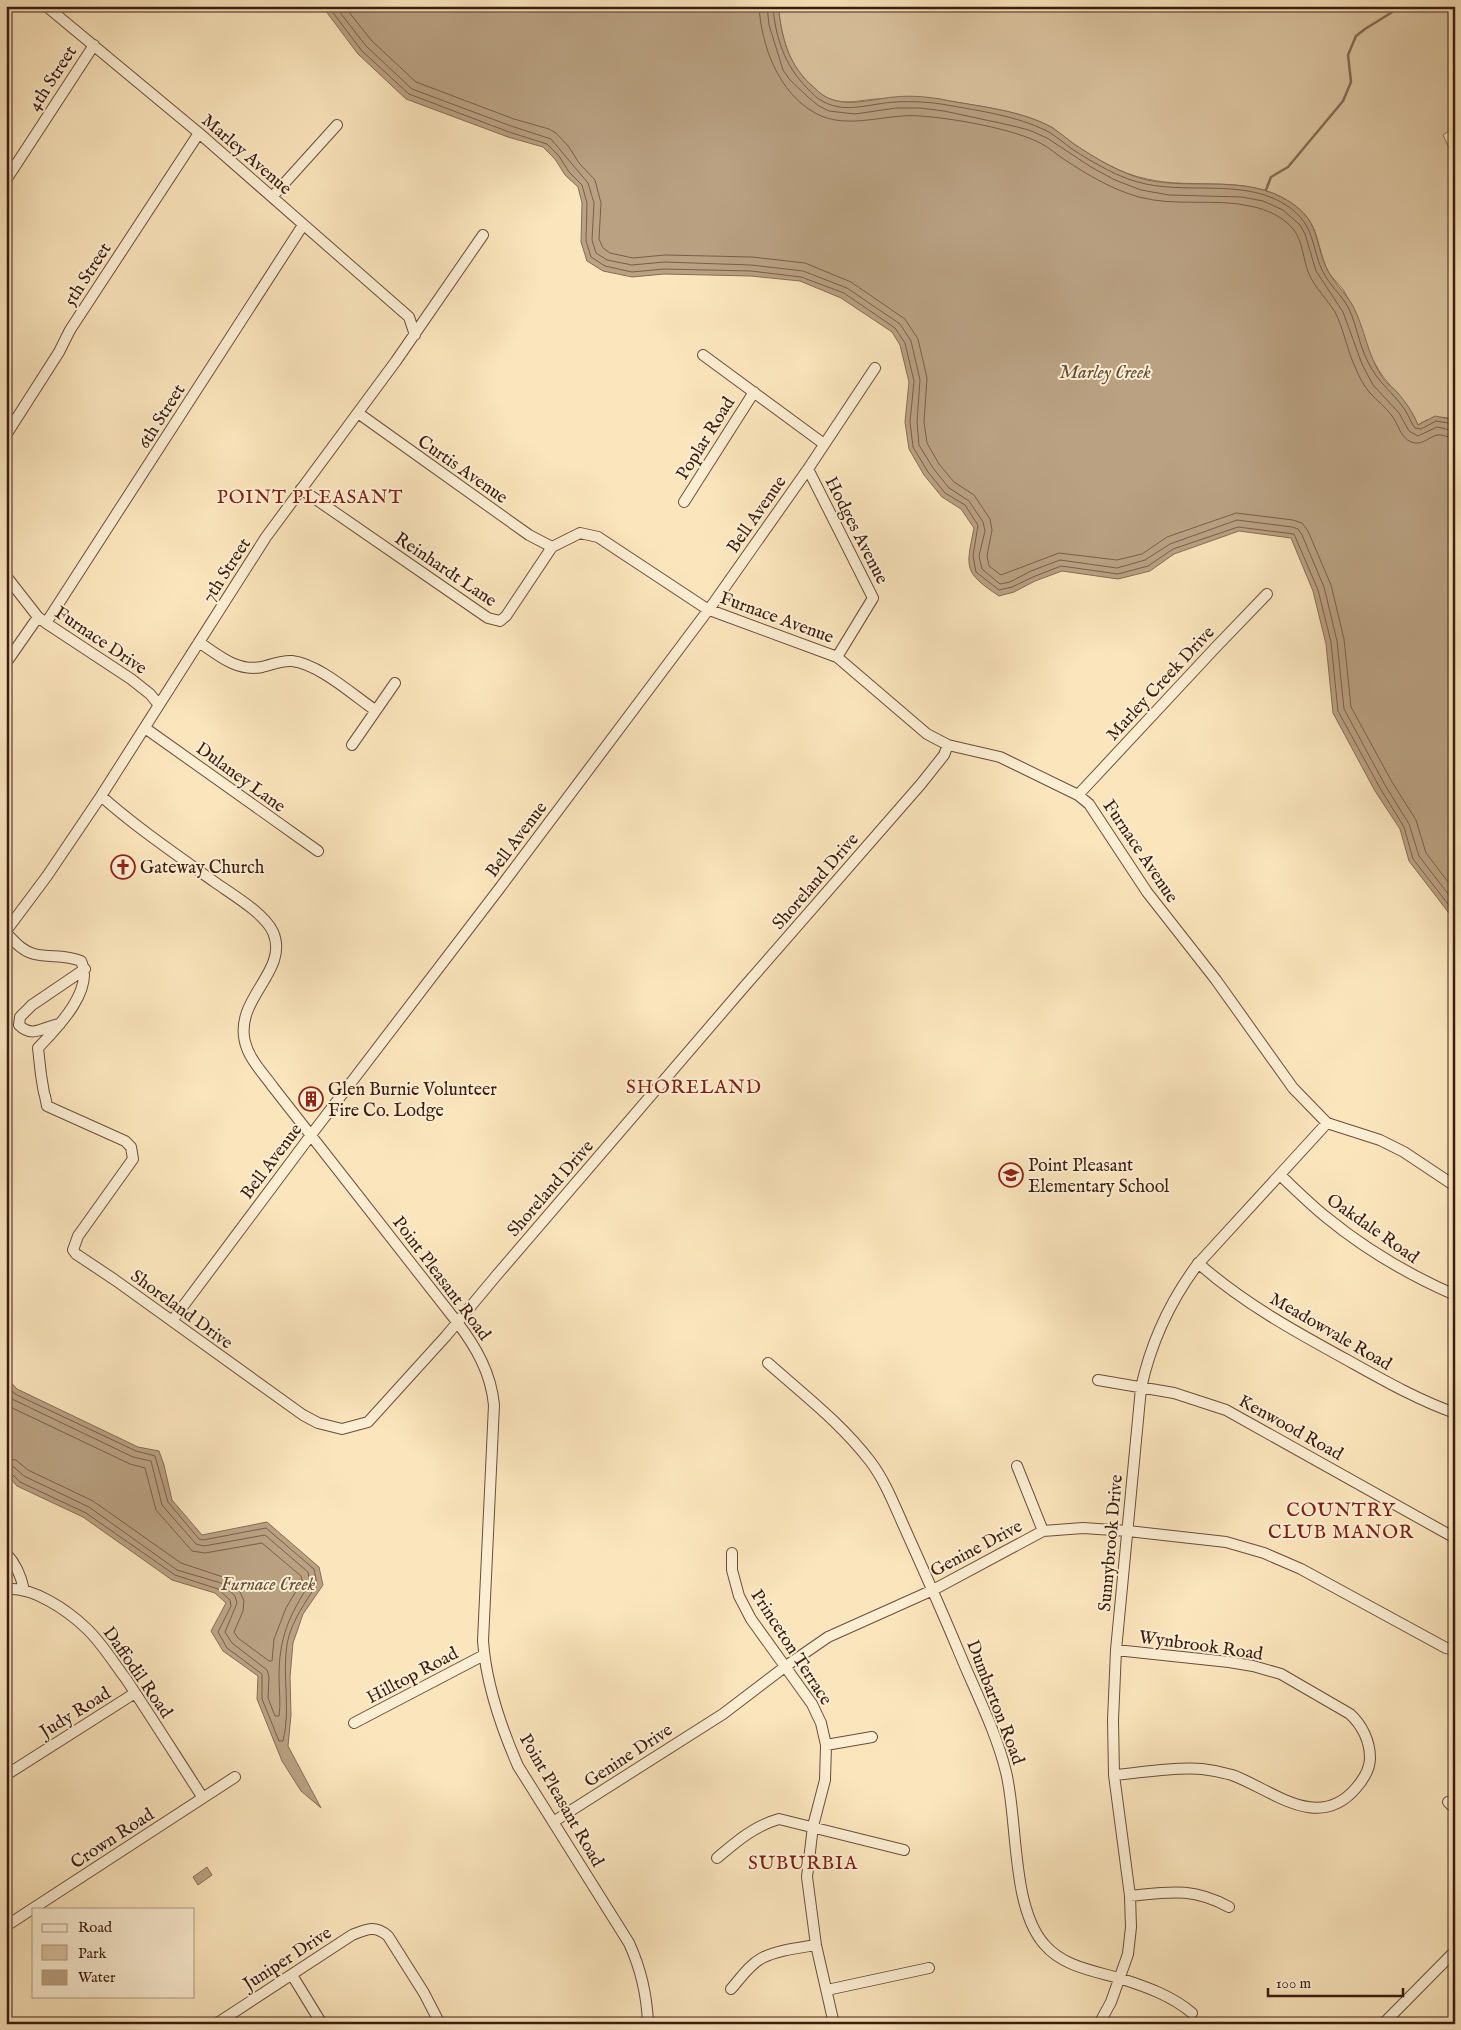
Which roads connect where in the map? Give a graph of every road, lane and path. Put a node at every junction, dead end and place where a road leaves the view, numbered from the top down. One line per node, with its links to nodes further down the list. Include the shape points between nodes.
1 (46, 6): 2 (street, Marley Avenue)
2 (94, 45): 4 (street, Marley Avenue); 5 (street, 4th Street)
3 (337, 126): 6 (street)
4 (199, 133): 6 (street, Marley Avenue); 14 (street, 5th Street, via 70,330)
5 (6, 180)
6 (272, 198): 7 (street, Marley Avenue)
7 (303, 225): 9 (street, Marley Avenue, via 410,318); 23 (street, 6th Street)
8 (483, 235): 9 (street, 7th Street)
9 (415, 335): 13 (street, 7th Street)
10 (703, 354): 12 (street)
11 (875, 368): 15 (street, Bell Avenue)
12 (754, 392): 15 (street); 18 (street, Poplar Road)
13 (358, 413): 17 (street, 7th Street); 19 (street, Curtis Avenue, via 529,535)
14 (6, 435)
15 (824, 444): 16 (street, Bell Avenue)
16 (808, 469): 22 (street, Bell Avenue); 25 (street, Hodges Avenue, via 873,598)
17 (302, 489): 19 (street, Reinhardt Lane, via 493,620 506,616); 24 (street, 7th Street, via 266,537)
18 (684, 502)
19 (552, 547): 22 (street, Furnace Avenue, via 580,533 598,538)
20 (6, 576): 23 (street, Furnace Drive)
21 (1267, 594): 33 (street, Marley Creek Drive)
22 (707, 609): 25 (street, Furnace Avenue); 40 (street, Bell Avenue)
23 (42, 620): 26 (street, 6th Street); 28 (street, Furnace Drive, via 131,679)
24 (199, 642): 28 (street, 7th Street); 29 (street, via 236,665 261,668 292,661 308,666)
25 (837, 657): 32 (street, Furnace Avenue, via 927,734)
26 (6, 663)
27 (395, 683): 29 (street)
28 (159, 706): 30 (street, 7th Street)
29 (375, 710): 31 (street)
30 (145, 728): 34 (street, 7th Street); 35 (street, Dulaney Lane)
31 (352, 745)
32 (948, 745): 33 (street, Furnace Avenue, via 1000,756); 46 (street, Shoreland Drive, via 921,784)
33 (1078, 795): 39 (street, Furnace Avenue, via 1089,804 1147,892 1216,980 1292,1088)
34 (101, 796): 36 (street, 7th Street); 40 (street, Point Pleasant Road, via 242,901 270,928 276,943 273,964 248,1006 243,1030 245,1043 256,1064)
35 (318, 851)
36 (6, 932): 37 (street, via 18,946 33,954 68,956 81,961)
37 (85, 969): 38 (street, via 70,1011); 38 (street, via 32,1006 20,1018 19,1025 30,1032 39,1032)
38 (61, 1023): 45 (street, Shoreland Drive, via 38,1048 47,1106 125,1141 131,1147 133,1159 78,1236 73,1250)
39 (1327, 1123): 41 (street, Sunnybrook Drive); 42 (street, Furnace Avenue, via 1380,1140)
40 (311, 1135): 45 (street, Bell Avenue); 46 (street, Point Pleasant Road)
41 (1280, 1175): 43 (street, Sunnybrook Drive); 44 (street, Oakdale Road, via 1325,1217 1375,1253 1412,1276)
42 (1455, 1186)
43 (1198, 1264): 49 (street, Sunnybrook Drive, via 1167,1311 1147,1359); 50 (street, Meadowvale Road, via 1280,1322 1400,1389)
44 (1455, 1295)
45 (172, 1321): 46 (street, Shoreland Drive, via 303,1415 318,1423 342,1428 368,1422)
46 (457, 1322): 62 (street, Point Pleasant Road, via 481,1358 494,1405)
47 (768, 1363): 59 (street, Dumbarton Road, via 854,1441 871,1462 884,1483)
48 (1098, 1380): 49 (street, Kenwood Road)
49 (1141, 1388): 53 (street, Sunnybrook Drive); 54 (street, Kenwood Road, via 1174,1393 1226,1410)
50 (1455, 1413)
51 (1017, 1466): 52 (street)
52 (1043, 1531): 53 (street, Genine Drive, via 1083,1528); 59 (street, Genine Drive)
53 (1128, 1531): 60 (street, Sunnybrook Drive); 61 (street, Genine Drive, via 1226,1542 1264,1553)
54 (1455, 1538)
55 (6, 1553): 58 (street, via 22,1578)
56 (732, 1553): 63 (street, Princeton Terrace, via 732,1570 739,1596 751,1619)
57 (6, 1588): 58 (street, Daffodil Road)
58 (24, 1590): 64 (street, Daffodil Road, via 46,1598 86,1628)
59 (933, 1590): 63 (street, Genine Drive, via 828,1637); 85 (street, Dumbarton Road, via 994,1735 1006,1772 1026,1912 1036,1933 1044,1945 1074,1965)
60 (1116, 1650): 69 (street, Sunnybrook Drive, via 1112,1720); 69 (street, Wynbrook Road, via 1229,1662 1281,1674 1359,1722 1366,1736 1370,1760 1366,1773 1349,1796 1326,1807 1297,1806 1231,1775 1199,1768)
61 (1455, 1650)
62 (484, 1655): 65 (street, Hilltop Road); 72 (street, Point Pleasant Road, via 506,1738 518,1766)
63 (786, 1666): 67 (street, Princeton Terrace, via 812,1704); 72 (street, Genine Drive, via 723,1714)
64 (135, 1693): 68 (street, Judy Road); 71 (street, Daffodil Road)
65 (354, 1723)
66 (872, 1737): 67 (street)
67 (826, 1745): 73 (street, Princeton Terrace, via 825,1780)
68 (6, 1775)
69 (1114, 1775): 76 (street, Sunnybrook Drive)
70 (235, 1777): 71 (street, Crown Road)
71 (202, 1798): 78 (street, Crown Road)
72 (553, 1822): 92 (street, Point Pleasant Road, via 629,1943 645,1990)
73 (813, 1826): 74 (street); 75 (street, via 778,1819 763,1824); 81 (street, Princeton Terrace, via 807,1878)
74 (904, 1850)
75 (717, 1858)
76 (1130, 1896): 77 (street, via 1179,1891 1214,1899); 85 (street, Sunnybrook Drive, via 1128,1954)
77 (1230, 1907)
78 (34, 1908)
79 (32, 1909): 80 (street, Crown Road)
80 (6, 1926)
81 (816, 1945): 86 (street, via 760,1958); 87 (street, Princeton Terrace)
82 (1455, 1951): 95 (street)
83 (929, 1968): 87 (street)
84 (292, 1974): 89 (street, Juniper Drive); 90 (street); 91 (street, Juniper Drive, via 352,1935 369,1928 380,1929 402,1955)
85 (1119, 1978): 88 (street, Dumbarton Road, via 1153,1990); 94 (street, Sunnybrook Drive)
86 (731, 1989)
87 (826, 1990): 93 (street, Princeton Terrace)
88 (1192, 2013)
89 (216, 2024)
90 (322, 2024)
91 (440, 2024)
92 (648, 2024)
93 (834, 2024)
94 (1099, 2024)
95 (1383, 2024)

